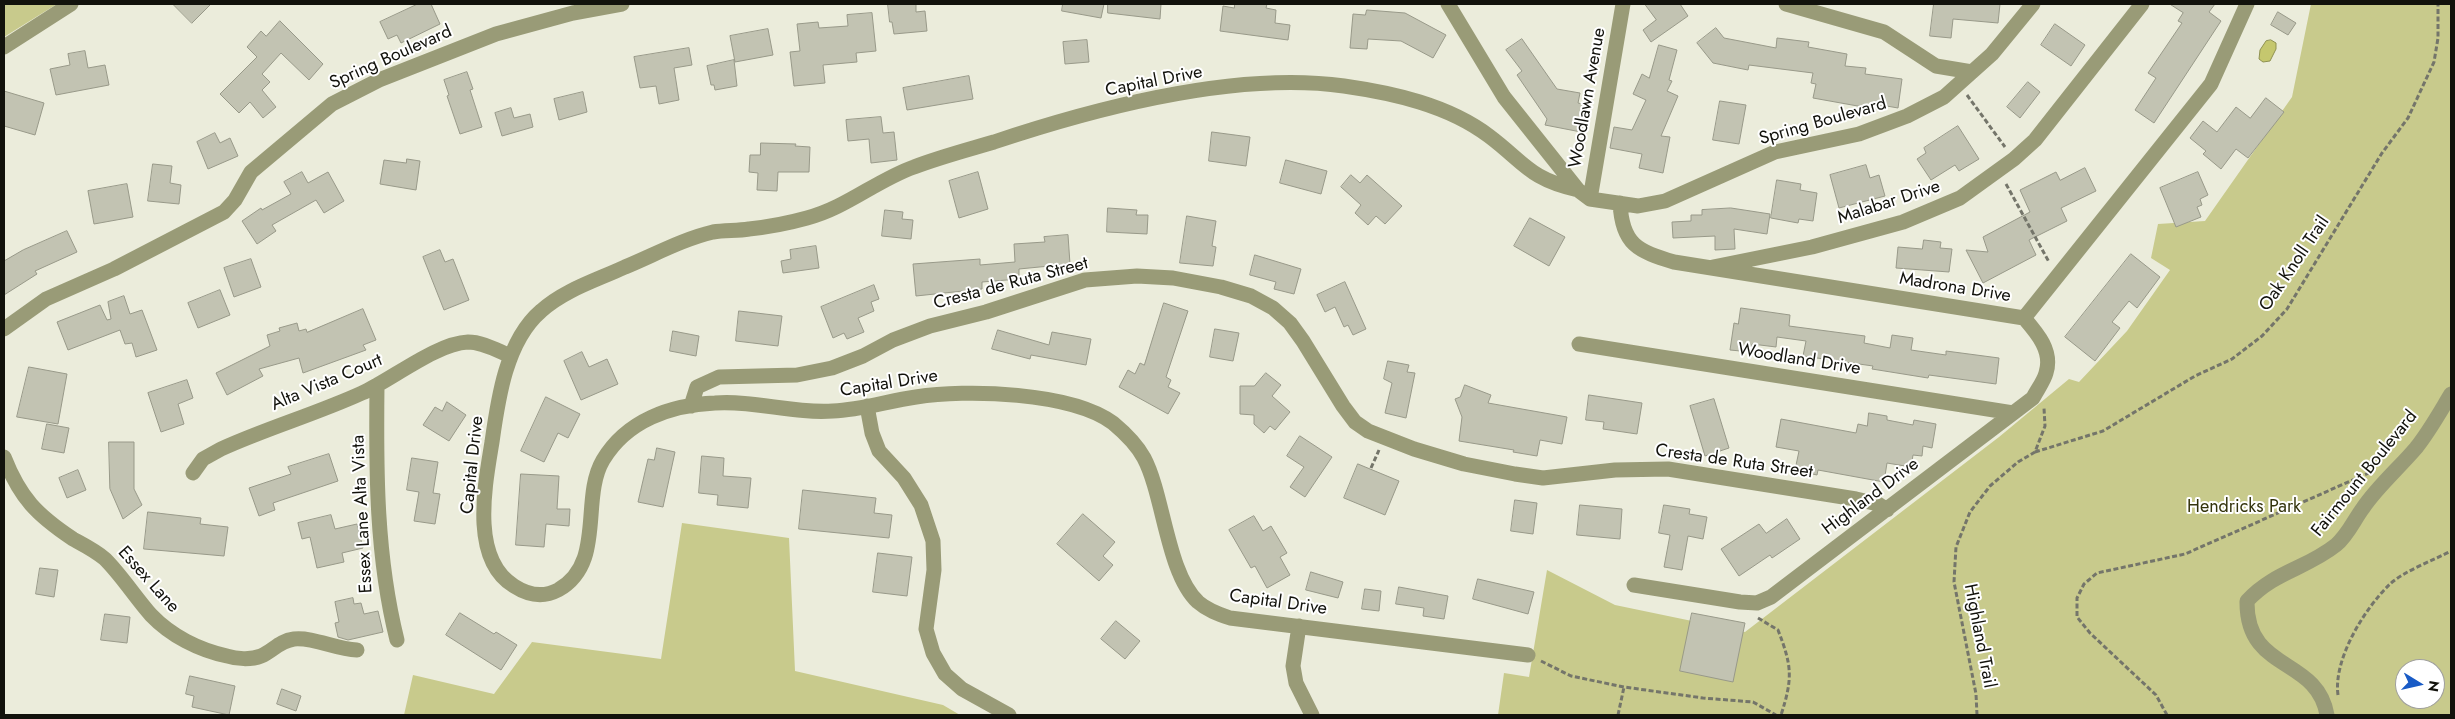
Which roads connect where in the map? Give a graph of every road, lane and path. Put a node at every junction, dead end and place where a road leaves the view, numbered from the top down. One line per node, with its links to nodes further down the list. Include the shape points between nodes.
1 (71, 4): 10 (street)
2 (622, 4): 20 (street, Spring Boulevard, via 557,16 496,34 379,80 332,104 251,172 224,212 46,300)
3 (1448, 4): 15 (street, via 1504,97)
4 (1623, 4): 15 (street, Woodlawn Avenue)
5 (1786, 4): 11 (street, via 1884,32 1936,66)
6 (2033, 4): 11 (street, Spring Boulevard, via 1992,54)
7 (2142, 4): 13 (street, Malabar Drive, via 2054,119)
8 (2247, 4): 18 (street, Madrona Drive, via 2211,84)
9 (2438, 4): 30 (path, Oak Knoll Trail, via 2434,62 2408,118 2382,153 2287,309 2262,336 2232,359 2195,376 2103,431)
10 (4, 47)
11 (1972, 72): 12 (street, Spring Boulevard)
12 (1958, 84): 13 (path); 16 (street, Spring Boulevard, via 1944,97 1907,116 1859,134 1775,152 1665,201 1638,206)
13 (2014, 159): 14 (street, Malabar Drive)
14 (1999, 170): 17 (street, Malabar Drive, via 1960,198 1904,222 1812,247); 18 (path)
15 (1584, 195): 16 (street, Spring Boulevard); 22 (street, Capital Drive, via 1531,173 1488,135 1455,115 1420,102 1342,86 1297,82 1172,95 1049,122 908,168 837,208 806,218 695,237 562,295 528,323)
16 (1620, 203): 17 (street, Madrona Drive, via 1624,231 1634,246 1674,262)
17 (1713, 267): 19 (street, Madrona Drive)
18 (2058, 277): 19 (street, Madrona Drive)
19 (2024, 318): 24 (street, Highland Drive, via 2044,347 2047,373)
20 (4, 328)
21 (1579, 344): 28 (street, Woodland Drive)
22 (511, 356): 23 (street, Alta Vista Court, via 467,342 433,354); 26 (street, Capital Drive, via 492,437 485,498 487,550 494,567 505,580 523,591 540,596 553,593 576,574 588,547 598,470 606,454 636,425 670,409)
23 (377, 385): 34 (street, Alta Vista Court, via 221,449 204,459); 40 (street, Essex Lane Alta Vista, via 379,530 384,582)
24 (2040, 386): 28 (street, Highland Drive, via 2033,398); 30 (path, via 2045,426)
25 (2451, 394): 52 (street, Fairmount Boulevard, via 2417,446 2363,507 2339,543 2312,562 2288,570 2260,586 2247,601 2247,619 2253,636 2262,647 2302,675 2318,691)
26 (691, 406): 27 (street, Capital Drive, via 718,402 827,411); 35 (street, Cresta de Ruta Street, via 698,386 719,377 797,376 832,368 930,326 986,312 1085,280 1137,276 1173,278 1251,296 1273,308 1304,341 1355,422 1368,431 1414,449 1464,464 1543,478 1615,470 1668,469 1856,499 1878,504)
27 (867, 406): 39 (street, Capital Drive, via 950,393 988,393 1058,402 1105,417 1146,460 1164,526 1186,587 1196,600 1217,614 1230,618); 45 (street, via 879,451 904,478 921,505 933,541 934,570 926,629 933,654 945,674 962,689)
28 (2013, 412): 35 (street, Highland Drive)
29 (1382, 444): 32 (path)
30 (2035, 452): 50 (path, Highland Trail, via 1990,486 1970,512 1956,548 1954,582)
31 (4, 457): 41 (street, Essex Lane, via 33,509 104,558 150,614 178,638 227,656 245,658 260,657 280,642 294,639)
32 (1371, 468)
33 (2377, 469): 51 (path, via 2185,554 2097,573 2084,584 2077,598 2077,617 2156,695)
34 (192, 473)
35 (1887, 510): 38 (street, Highland Drive, via 1771,597 1757,603)
36 (2451, 552): 44 (path, via 2391,583 2365,616 2342,656 2337,684)
37 (1634, 584): 38 (street, Highland Drive)
38 (1749, 602): 49 (path, via 1754,615 1778,630 1786,649 1791,680)
39 (1299, 626): 42 (street, Capital Drive); 46 (street, via 1293,666 1296,683)
40 (397, 640)
41 (357, 650)
42 (1528, 655): 43 (path, via 1571,676)
43 (1624, 687): 47 (path); 48 (path, via 1754,702)
44 (2339, 699)
45 (1009, 715)
46 (1312, 715)
47 (1618, 715)
48 (1776, 715)
49 (1781, 715)
50 (1978, 715)
51 (2167, 715)
52 (2327, 715)

